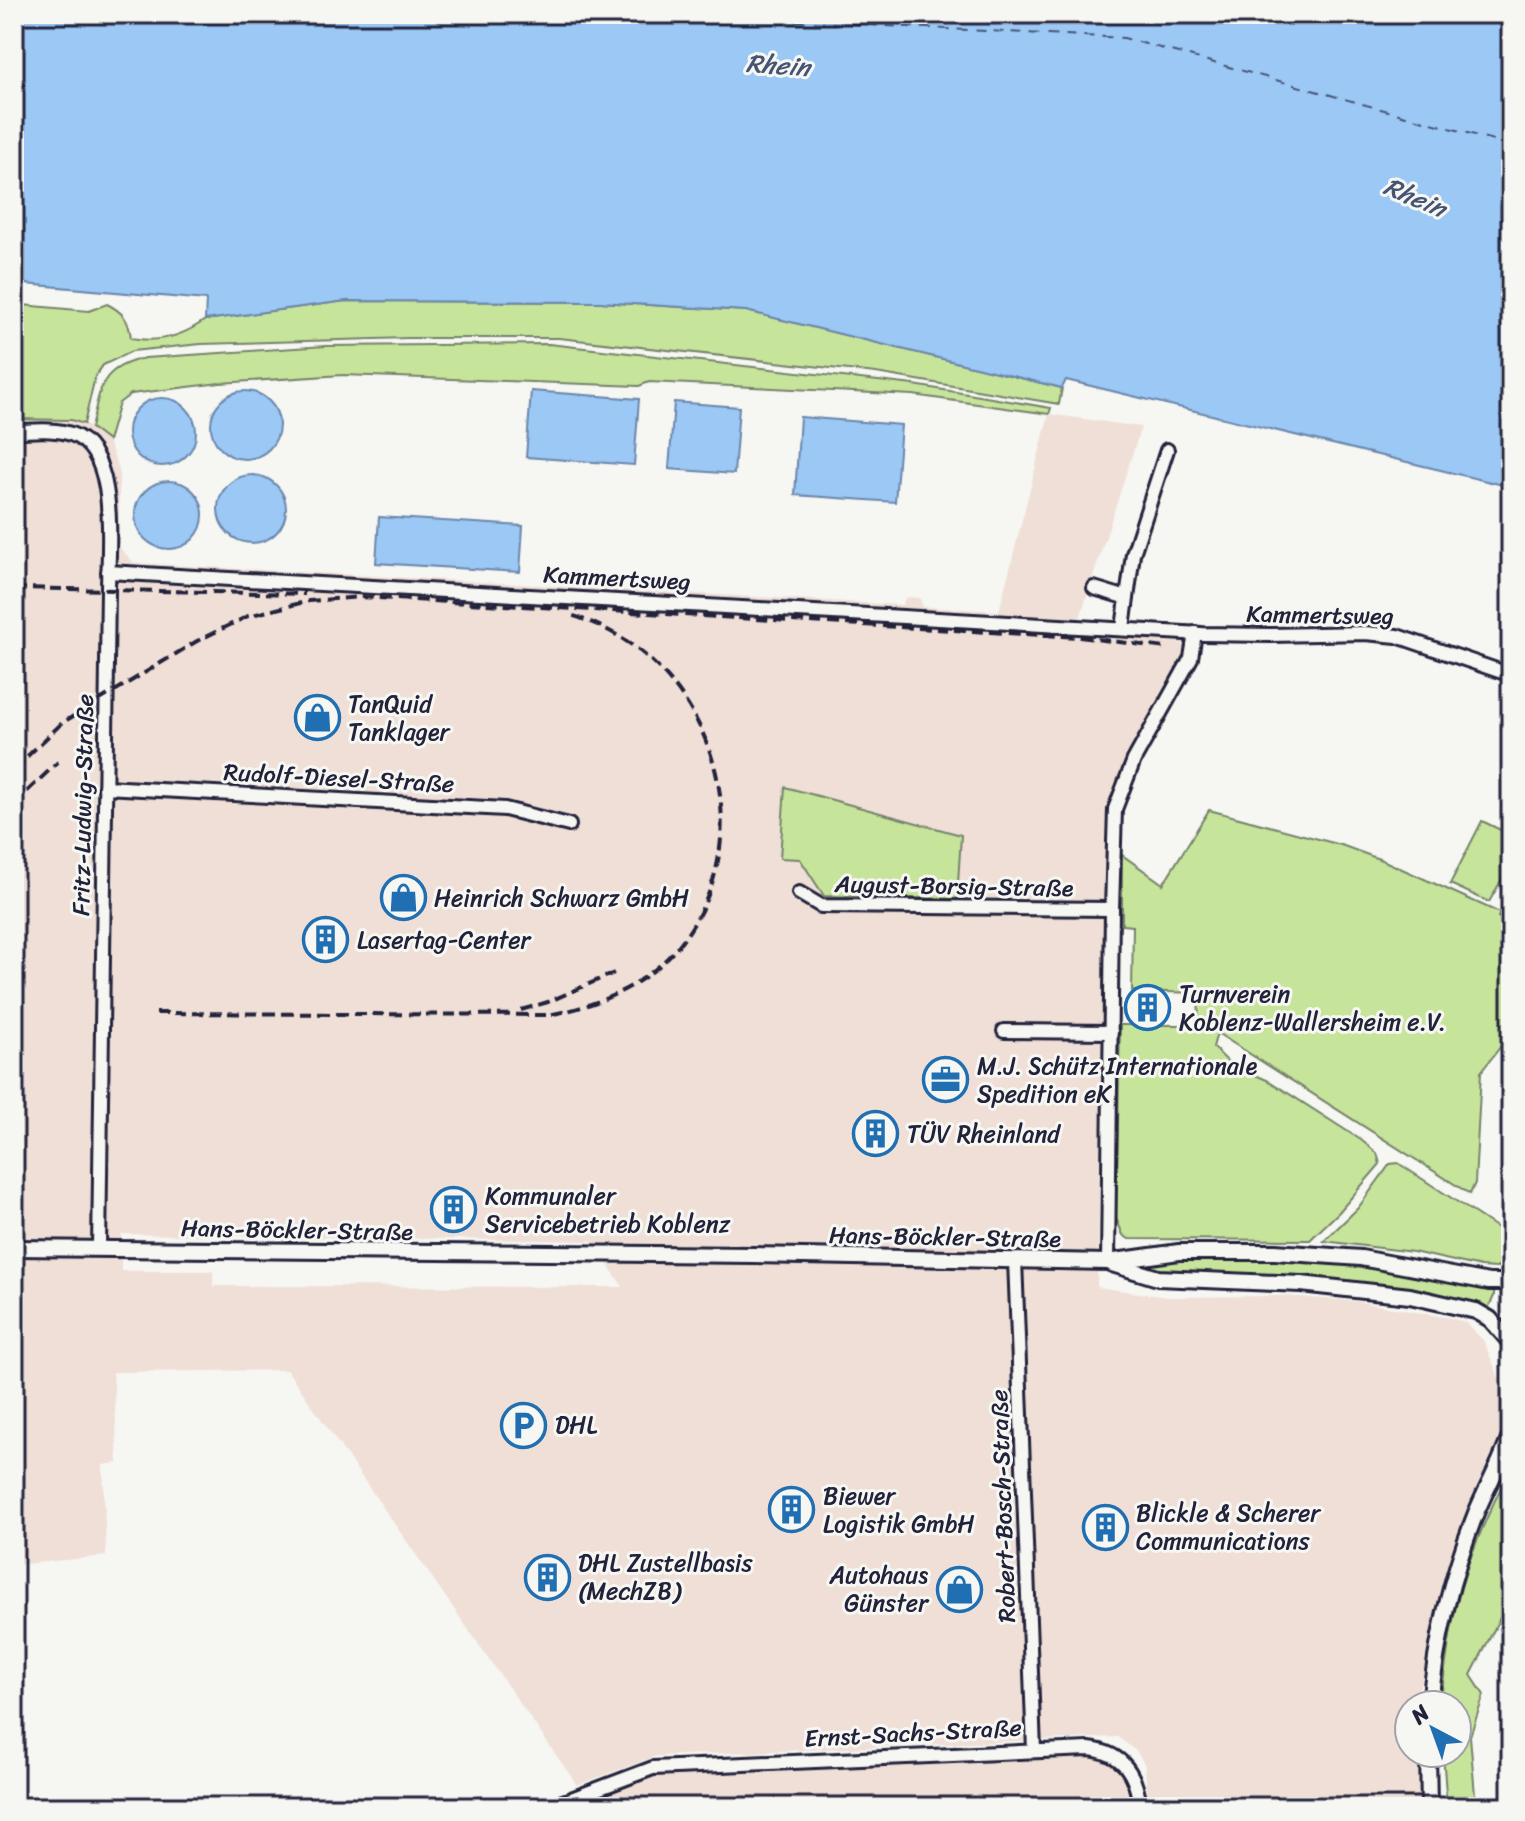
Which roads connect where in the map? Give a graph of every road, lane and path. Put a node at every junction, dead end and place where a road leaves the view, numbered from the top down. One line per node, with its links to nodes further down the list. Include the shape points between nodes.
1 (14, 431): 3 (street, Fritz-Ludwig-Straße, via 70,434 95,451 107,484)
2 (1167, 450): 5 (street, via 1133,554)
3 (108, 572): 6 (street, Kammertsweg); 9 (street, Fritz-Ludwig-Straße)
4 (1094, 588): 5 (street)
5 (1127, 598): 6 (street)
6 (1123, 628): 7 (street, Kammertsweg)
7 (1195, 633): 8 (street, Kammertsweg, via 1397,636); 12 (street, via 1191,658 1134,760 1115,809)
8 (1511, 675)
9 (105, 787): 10 (street, Rudolf-Diesel-Straße, via 505,809); 16 (street, Fritz-Ludwig-Straße)
10 (569, 825)
11 (799, 893): 12 (street, August-Borsig-Straße, via 821,906)
12 (1112, 909): 14 (street)
13 (1004, 1031): 14 (street)
14 (1111, 1032): 18 (street)
15 (14, 1248): 16 (main road, Hans-Böckler-Straße)
16 (99, 1249): 17 (main road, Hans-Böckler-Straße)
17 (1015, 1260): 18 (main road, Hans-Böckler-Straße); 24 (street, Robert-Bosch-Straße)
18 (1108, 1262): 19 (main road, Hans-Böckler-Straße, via 1179,1252 1305,1253); 20 (main road, Hans-Böckler-Straße, via 1158,1278 1353,1288 1435,1301 1476,1311)
19 (1511, 1282)
20 (1511, 1343)
21 (1511, 1434): 22 (main road)
22 (1508, 1447): 23 (main road, via 1477,1512 1454,1579)
23 (1432, 1689)
24 (1034, 1750): 26 (street, Ernst-Sachs-Straße, via 653,1768); 27 (street, Ernst-Sachs-Straße, via 1089,1749 1114,1755 1133,1774)
25 (1428, 1769): 28 (main road)
26 (556, 1806)
27 (1140, 1807)
28 (1429, 1807)

